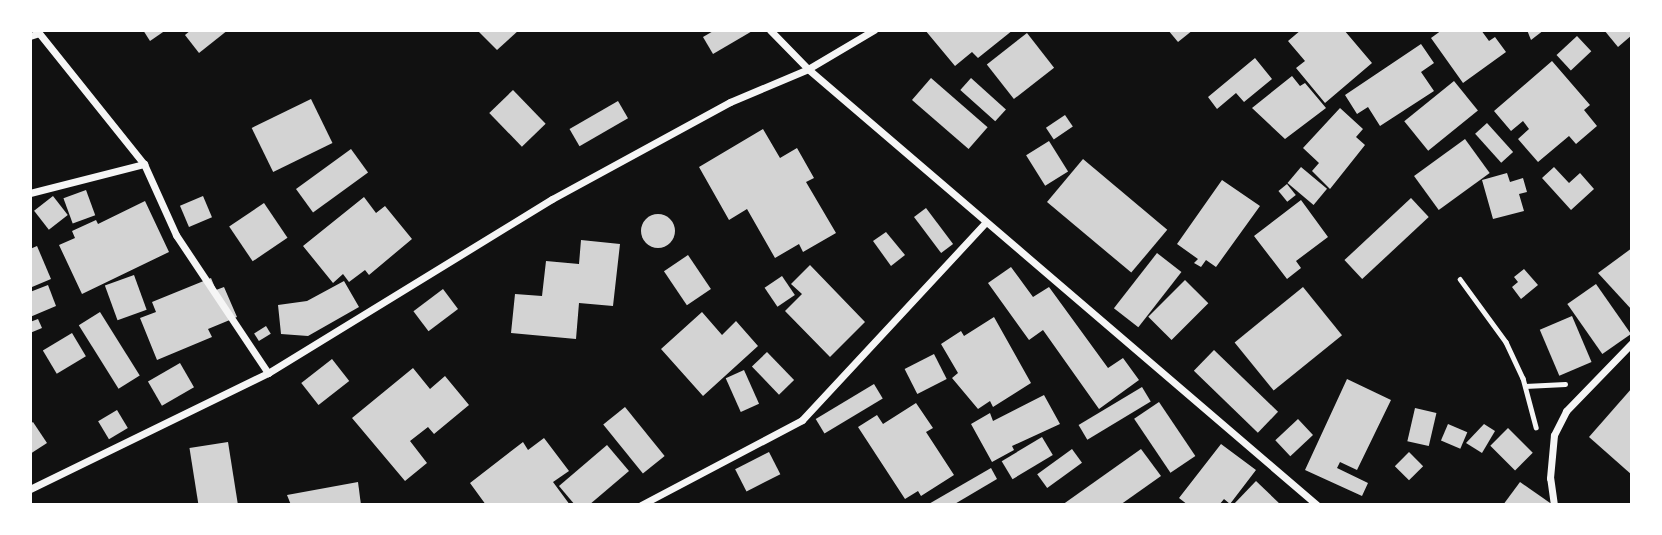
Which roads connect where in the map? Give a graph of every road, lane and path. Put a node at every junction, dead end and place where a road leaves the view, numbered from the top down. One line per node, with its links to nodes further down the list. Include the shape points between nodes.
1 (770, 30): 5 (street)
2 (874, 30): 5 (street)
3 (39, 32): 4 (street); 6 (street)
4 (30, 36)
5 (808, 69): 8 (street); 11 (street, via 730,102 552,199)
6 (144, 164): 7 (street); 11 (street, via 176,235)
7 (30, 192)
8 (986, 222): 14 (street, via 802,420); 15 (street)
9 (1460, 279): 12 (path, via 1506,342 1523,378)
10 (1632, 343): 16 (street, via 1566,411 1554,435 1550,478)
11 (268, 373): 13 (street)
12 (1537, 432)
13 (30, 489)
14 (642, 505)
15 (1317, 505)
16 (1554, 505)

